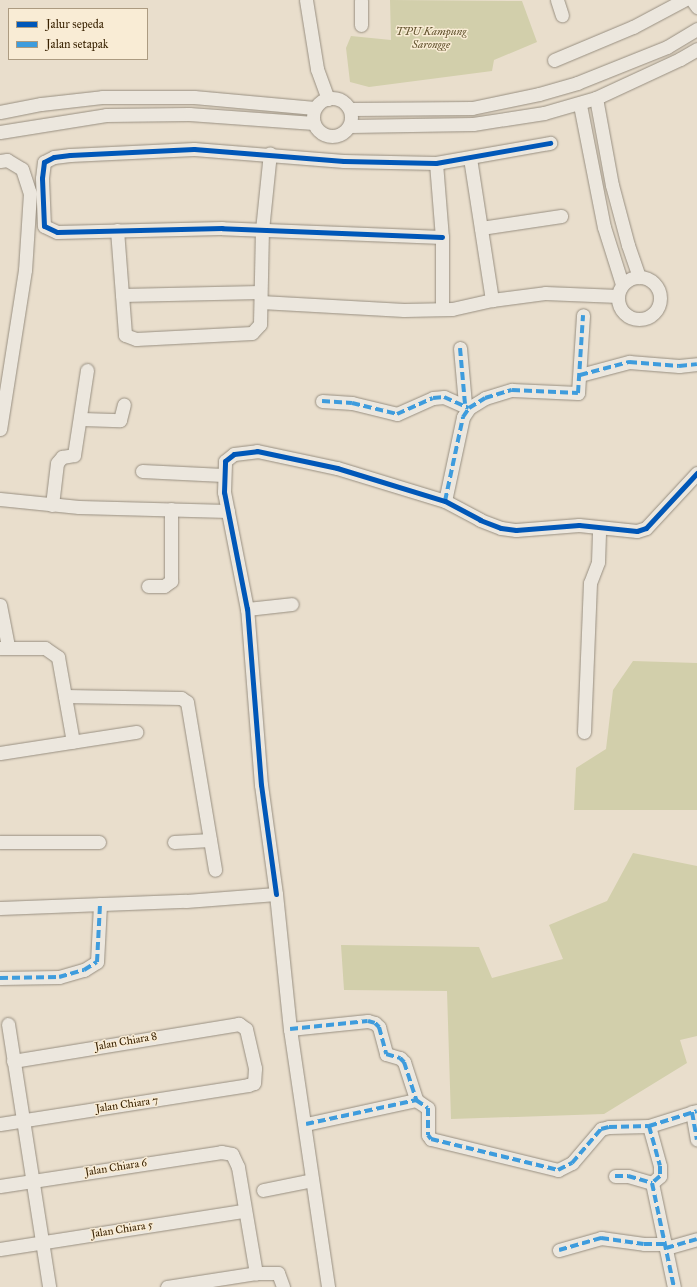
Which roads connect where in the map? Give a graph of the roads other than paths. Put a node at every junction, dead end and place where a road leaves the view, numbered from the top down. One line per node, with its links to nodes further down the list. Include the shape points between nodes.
1 (306, 0): 14 (street, via 317,69)
2 (361, 0): 8 (street)
3 (557, 0): 7 (street)
4 (684, 0): 11 (street, via 633,27)
5 (692, 0): 6 (street)
6 (697, 7)
7 (562, 14)
8 (361, 26)
9 (697, 29): 12 (street, via 667,47 577,83)
10 (697, 49): 13 (street)
11 (554, 60)
12 (539, 94): 17 (street, via 472,108); 19 (street)
13 (596, 98): 15 (street); 28 (street)
14 (328, 99): 16 (street, via 323,99); 17 (street, via 340,98)
15 (580, 104): 19 (street); 29 (street)
16 (315, 108): 18 (street, via 194,97 102,97); 20 (street)
17 (351, 110): 21 (street)
18 (0, 112)
19 (544, 113): 21 (street, via 473,124)
20 (314, 123): 21 (street, via 325,134 333,136); 22 (street, via 190,114 106,115)
21 (350, 126)
22 (0, 132)
23 (550, 143): 25 (street)
24 (270, 154): 27 (street, via 344,161); 32 (street, via 194,148 70,155 54,157 44,162 44,226 57,232); 33 (street)
25 (470, 158): 27 (street); 31 (street)
26 (0, 161): 50 (street, via 7,160 22,169 30,193 25,270)
27 (436, 163): 34 (street)
28 (612, 185): 29 (street); 35 (street)
29 (596, 188): 36 (street)
30 (561, 216): 31 (street)
31 (481, 228): 39 (street)
32 (117, 230): 33 (street); 37 (street)
33 (262, 230): 34 (street); 38 (street)
34 (442, 237): 40 (street)
35 (639, 277): 36 (street, via 630,279); 36 (street, via 652,281 659,292 658,305 650,315 637,318 625,314)
36 (620, 290): 39 (street, via 545,293)
37 (122, 295): 38 (street); 38 (street, via 125,335 136,339 252,333 260,324)
38 (260, 297): 40 (street)
39 (492, 300): 40 (street)
40 (442, 309)
41 (584, 315): 45 (street, via 579,359)
42 (460, 348): 48 (street)
43 (697, 364): 45 (street, via 679,366 629,362)
44 (87, 370): 49 (street)
45 (580, 375): 48 (street, via 580,391 576,394 512,390)
46 (322, 401): 48 (street, via 352,403 397,414 434,398 444,397)
47 (124, 404): 49 (street, via 120,420)
48 (467, 406): 55 (street)
49 (82, 419): 56 (street, via 74,455 62,457 57,463)
50 (0, 429)
51 (142, 471): 53 (street)
52 (697, 473): 59 (street, via 646,528 638,531)
53 (223, 475): 55 (street, via 225,461 234,454 257,451 337,468); 58 (street)
54 (0, 499): 56 (street)
55 (445, 501): 59 (street, via 501,528 533,530 579,525)
56 (52, 505): 57 (street)
57 (171, 509): 58 (street); 60 (street, via 171,582 164,586)
58 (228, 511): 63 (street)
59 (599, 528): 67 (street, via 598,562 590,583)
60 (148, 586)
61 (292, 604): 63 (street)
62 (0, 605): 64 (street)
63 (247, 609): 75 (street, via 261,785)
64 (4, 647): 65 (street, via 45,648 53,652 58,657)
65 (65, 696): 68 (street); 70 (street, via 181,698 187,702)
66 (136, 732): 68 (street)
67 (584, 732)
68 (73, 742): 69 (street)
69 (0, 753)
70 (210, 840): 73 (street); 74 (street)
71 (0, 842): 72 (street)
72 (99, 842)
73 (174, 842)
74 (215, 870)
75 (276, 894): 76 (street); 80 (street)
76 (100, 904): 77 (street); 78 (street, via 97,962 84,970 59,977)
77 (0, 908)
78 (0, 978)
79 (8, 1024): 81 (street)
80 (290, 1029): 83 (street, via 368,1021 375,1023 379,1027 386,1054 400,1058 404,1062); 87 (street)
81 (13, 1061): 82 (street, Jalan Chiara 8, via 239,1024 246,1029 255,1068); 85 (street)
82 (254, 1083): 85 (street, Jalan Chiara 7, via 225,1090)
83 (416, 1100): 87 (street); 88 (street, via 428,1108 428,1135 431,1139 558,1170 572,1163 601,1129 609,1126)
84 (694, 1111): 88 (street); 89 (street)
85 (23, 1120): 86 (street, Jalan Chiara 7); 91 (street)
86 (0, 1124)
87 (306, 1124): 92 (street)
88 (649, 1126): 93 (street, via 660,1166 660,1176)
89 (697, 1140)
90 (615, 1176): 93 (street, via 628,1176)
91 (32, 1180): 94 (street, Jalan Chiara 6); 96 (street, Jalan Chiara 6, via 221,1152 232,1154 238,1167); 98 (street)
92 (312, 1180): 95 (street); 106 (street)
93 (652, 1183): 99 (street)
94 (0, 1186)
95 (263, 1190)
96 (244, 1211): 98 (street, Jalan Chiara 5); 102 (street)
97 (697, 1239): 99 (street)
98 (42, 1243): 100 (street, Jalan Chiara 5); 103 (street)
99 (666, 1246): 101 (street, via 601,1238); 107 (street)
100 (0, 1249)
101 (559, 1250)
102 (256, 1273): 104 (street); 105 (street, via 278,1273)
103 (49, 1287)
104 (167, 1287)
105 (283, 1287)
106 (328, 1287)
107 (674, 1287)

